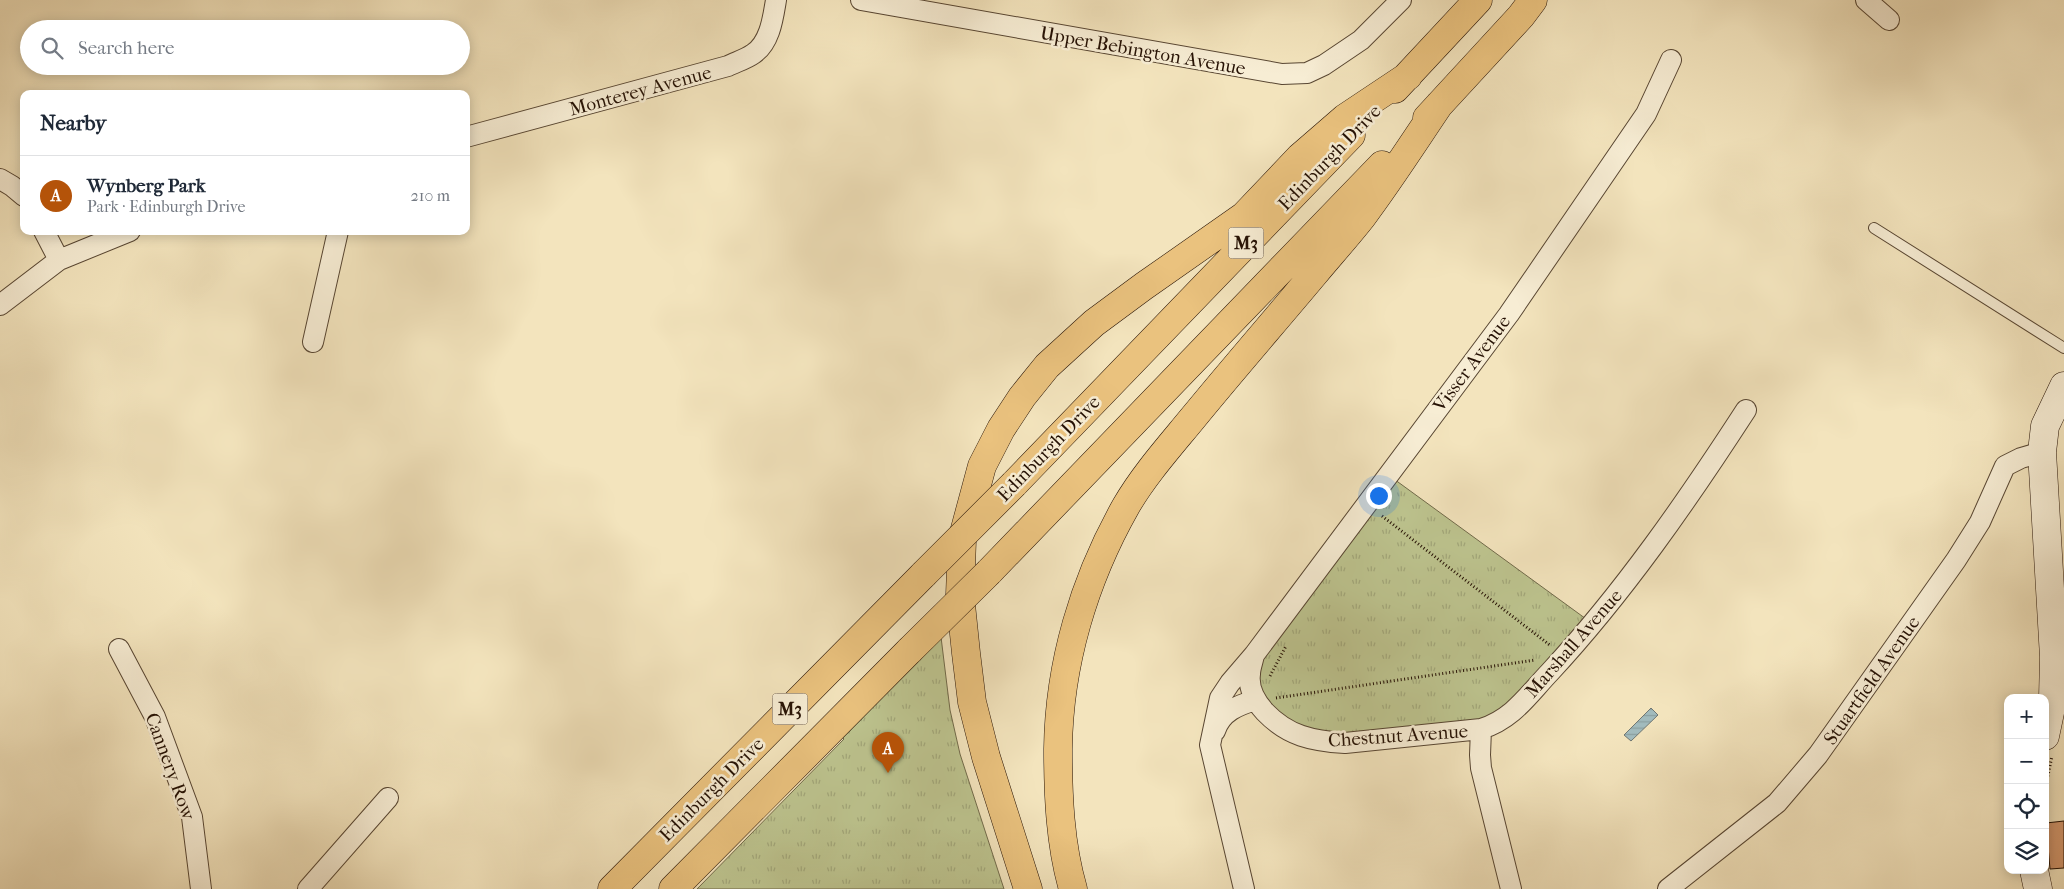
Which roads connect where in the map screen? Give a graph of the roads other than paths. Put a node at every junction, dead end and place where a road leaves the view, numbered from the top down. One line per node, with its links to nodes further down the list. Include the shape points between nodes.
1 (776, 0): 11 (street, Monterey Avenue, via 762,45 754,54 728,66)
2 (861, 0): 3 (street, Upper Bebington Avenue, via 1282,74 1307,73 1317,69 1361,40)
3 (1401, 0)
4 (1478, 0): 9 (highway, Edinburgh Drive / M3)
5 (1533, 0): 10 (highway, M3)
6 (1866, 0): 7 (street)
7 (1889, 20)
8 (1672, 60): 26 (street, Visser Avenue, via 1646,114 1509,314)
9 (1408, 76): 36 (highway, Edinburgh Drive / M3, bridge, via 1014,484); 38 (highway, via 1346,118 1300,158 1244,216 1108,313 1054,360 1022,397 1001,428 982,466 962,540 960,595 966,653 972,702 986,757)
10 (1440, 105): 37 (highway, M3, bridge, via 989,572); 39 (highway, via 1362,217 1151,468 1105,545 1085,595 1072,641 1058,728 1062,830)
11 (470, 136)
12 (0, 179): 13 (street)
13 (20, 193)
14 (1874, 228): 21 (lane)
15 (46, 235): 18 (street)
16 (120, 235): 18 (street)
17 (337, 235): 20 (street)
18 (59, 260): 19 (street)
19 (0, 305)
20 (313, 342)
21 (2064, 348)
22 (2064, 386): 24 (main road, via 2045,426)
23 (1746, 410): 30 (street, Marshall Avenue, via 1597,619 1504,720)
24 (2042, 452): 27 (main road); 42 (street, Stuartfield Avenue, via 2005,466 1980,522 1956,560 1856,704 1777,803)
25 (119, 649): 34 (street, Cannery Row, via 155,717 192,817)
26 (1254, 655): 28 (street, via 1250,675); 31 (street, via 1220,698)
27 (2059, 657): 29 (main road)
28 (1256, 700): 30 (street, Chestnut Avenue, via 1283,728 1322,742 1345,743); 31 (street, via 1231,710 1218,722)
29 (2049, 717)
30 (1482, 729): 41 (street, via 1482,768)
31 (1210, 745): 40 (street)
32 (388, 798): 35 (street)
33 (2035, 874): 43 (main road)
34 (200, 889)
35 (308, 889)
36 (612, 889)
37 (673, 889)
38 (1028, 889)
39 (1073, 889)
40 (1244, 889)
41 (1511, 889)
42 (1668, 889)
43 (2038, 889)

